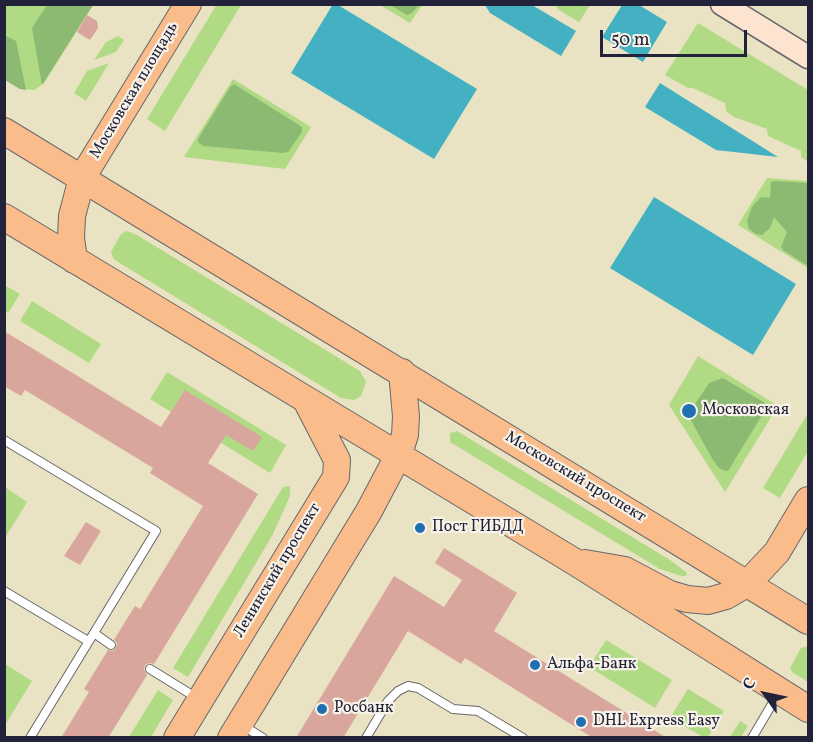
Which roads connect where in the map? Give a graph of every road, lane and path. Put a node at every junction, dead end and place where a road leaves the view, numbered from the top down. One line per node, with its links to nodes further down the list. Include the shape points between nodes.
1 (188, 4): 5 (main road, Московская площадь)
2 (722, 4): 3 (street)
3 (808, 57)
4 (4, 131): 5 (main road, Московский проспект)
5 (82, 178): 7 (main road, via 72,216); 8 (main road, Московский проспект)
6 (4, 217): 7 (main road)
7 (74, 260): 9 (main road)
8 (402, 372): 11 (main road, via 406,416); 14 (main road, Московский проспект)
9 (306, 401): 11 (main road); 22 (main road, Ленинский проспект, via 337,460 336,477)
10 (4, 440): 17 (lane, via 156,531)
11 (398, 456): 13 (main road); 24 (main road, via 369,511)
12 (808, 500): 14 (main road, via 777,552)
13 (575, 562): 14 (main road, via 625,570 687,599 708,601); 21 (main road)
14 (748, 583): 16 (main road, Московский проспект)
15 (4, 591): 18 (lane)
16 (808, 621)
17 (94, 633): 18 (lane); 19 (lane)
18 (88, 641): 25 (lane)
19 (111, 645)
20 (150, 669): 22 (lane)
21 (780, 691): 23 (main road); 30 (lane)
22 (200, 700): 26 (main road, Ленинский проспект)
23 (808, 709)
24 (235, 730): 27 (lane)
25 (30, 738)
26 (177, 738)
27 (263, 738)
28 (366, 738): 29 (lane, via 388,701 408,686 453,709 478,711)
29 (523, 738)
30 (752, 738)

